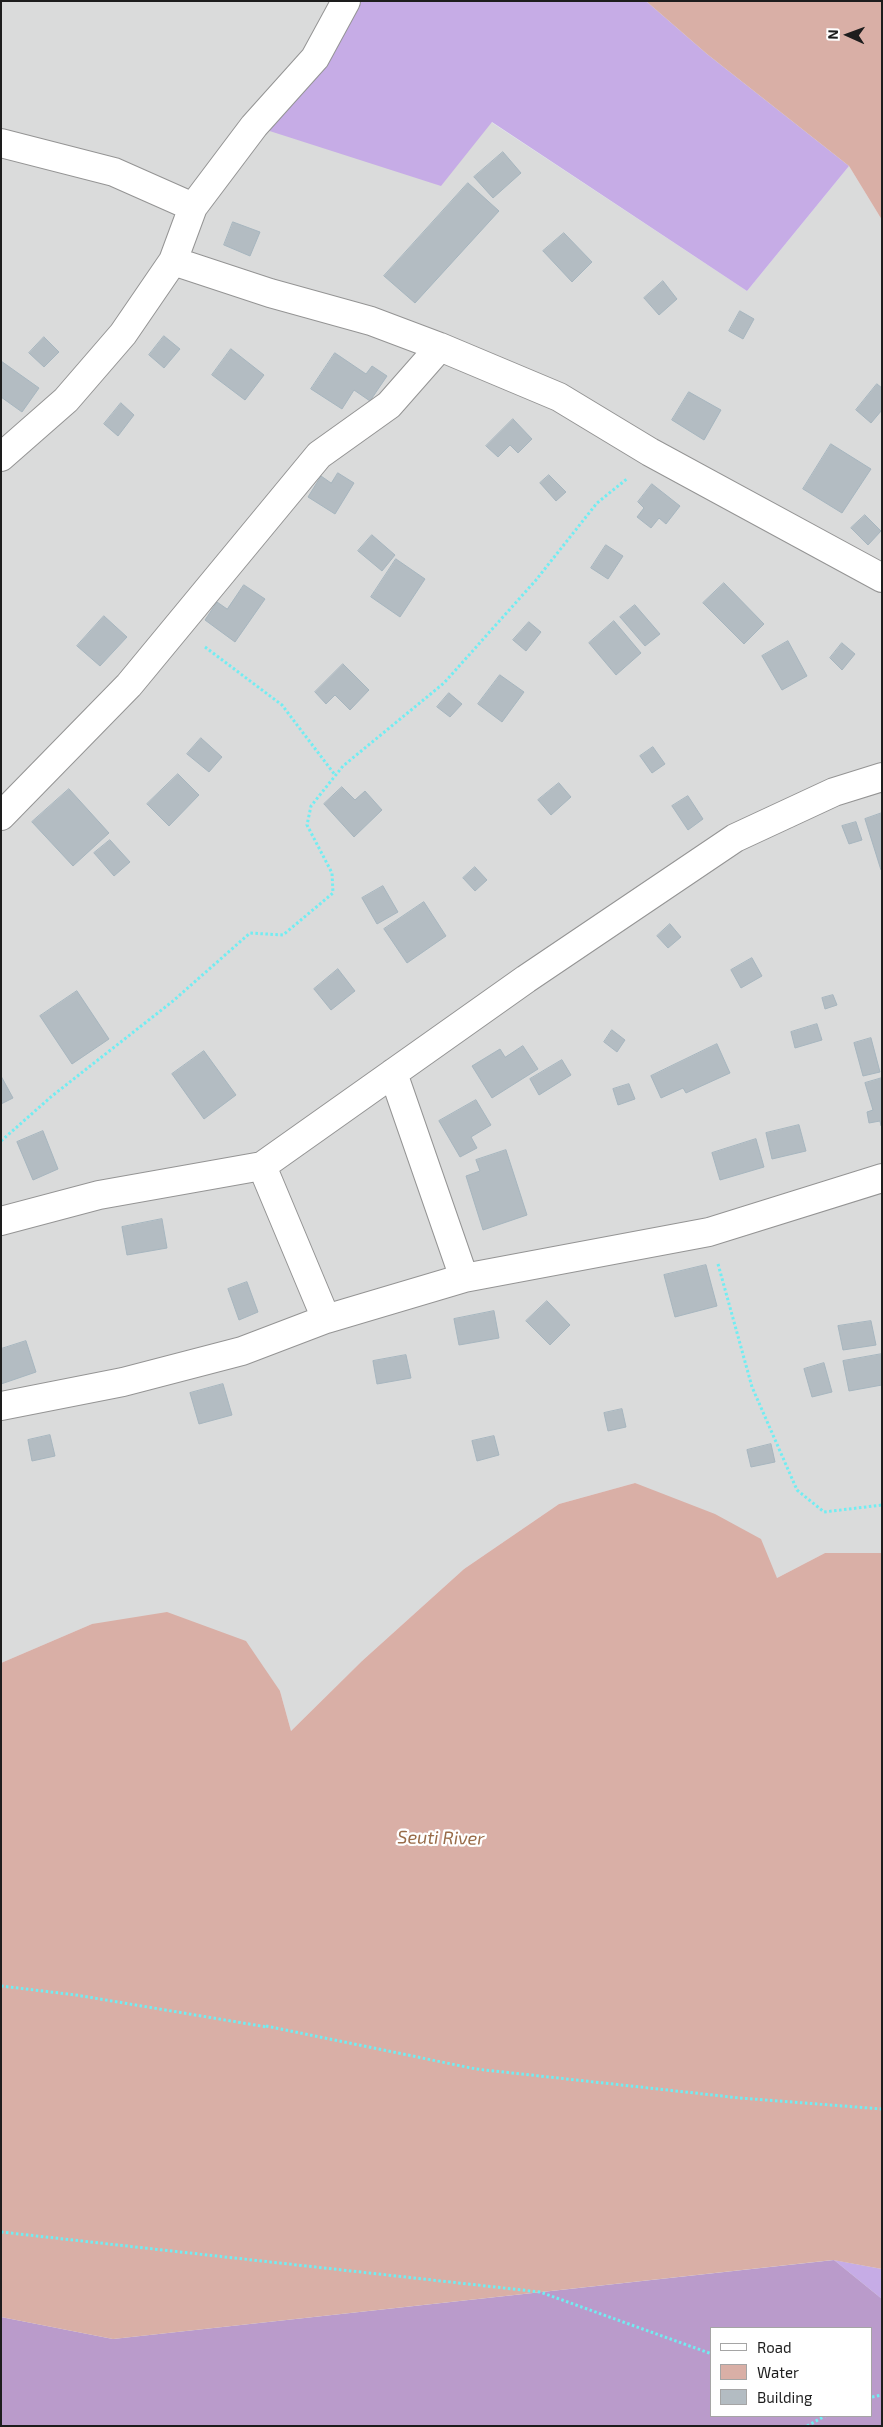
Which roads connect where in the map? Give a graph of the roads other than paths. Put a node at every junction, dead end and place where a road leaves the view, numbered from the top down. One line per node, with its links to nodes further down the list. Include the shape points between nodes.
1 (346, 1): 3 (street, via 314,58 254,126)
2 (1, 143): 3 (street, via 114,172)
3 (193, 207): 4 (street)
4 (173, 261): 5 (street, via 371,321); 6 (street, via 123,334 66,400)
5 (440, 346): 7 (street, via 559,397 650,452); 9 (street, via 389,405 319,455 129,685)
6 (1, 457)
7 (882, 578)
8 (882, 777): 10 (street, via 834,792 734,838)
9 (1, 816)
10 (394, 1073): 11 (street); 14 (street)
11 (262, 1166): 13 (street, via 100,1195); 15 (street)
12 (882, 1178): 14 (street, via 709,1232)
13 (1, 1221)
14 (464, 1278): 15 (street)
15 (326, 1319): 16 (street, via 242,1351 123,1382)
16 (1, 1406)

